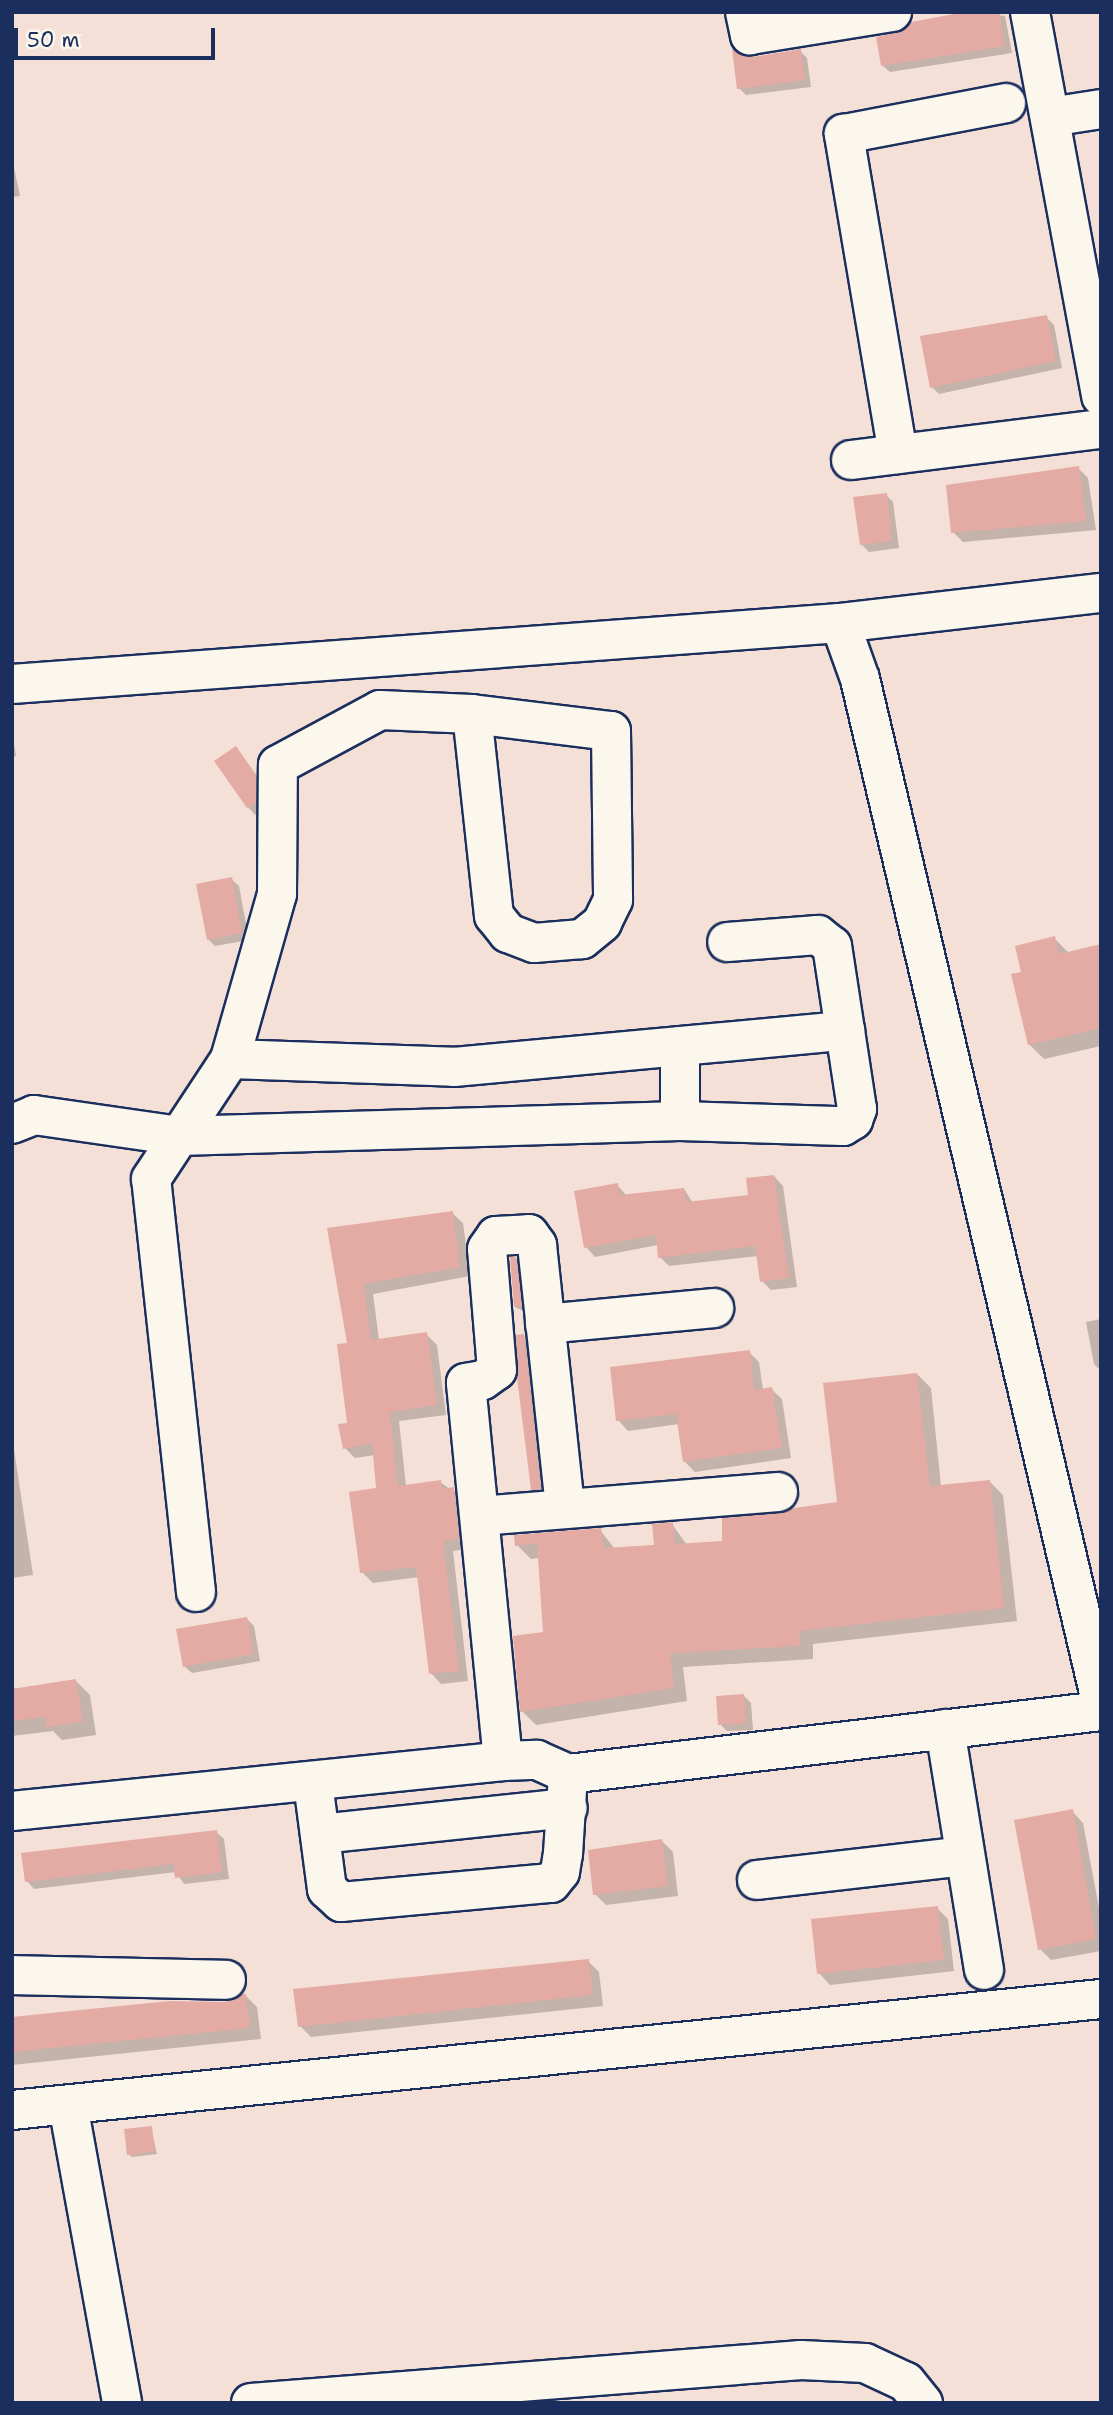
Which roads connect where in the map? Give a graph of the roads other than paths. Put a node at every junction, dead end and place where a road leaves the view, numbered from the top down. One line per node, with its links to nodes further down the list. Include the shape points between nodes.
1 (745, 12): 2 (street, via 750,35)
2 (892, 12)
3 (1030, 12): 6 (street)
4 (1006, 103): 10 (street, via 844,134)
5 (1101, 109): 6 (street)
6 (1049, 117): 7 (street)
7 (1087, 239): 8 (street)
8 (1101, 396)
9 (1101, 429): 10 (street)
10 (898, 454): 11 (street)
11 (851, 460)
12 (1101, 593): 13 (street)
13 (840, 623): 14 (street); 29 (street, via 863,693)
14 (12, 684)
15 (472, 713): 15 (street, via 611,731 613,900 602,923 582,939 534,943 508,933 494,915); 19 (street, via 380,710 278,765 277,894)
16 (727, 942): 17 (street, via 818,935 832,946)
17 (845, 1031): 18 (street); 20 (street, via 857,1109 853,1121 843,1126)
18 (680, 1046): 19 (street, via 454,1067); 20 (street)
19 (230, 1059): 22 (street)
20 (680, 1121): 22 (street)
21 (12, 1124): 22 (street, via 34,1115)
22 (179, 1136): 28 (street, via 151,1179)
23 (714, 1308): 24 (street)
24 (545, 1324): 26 (street); 27 (street, via 537,1245 529,1234 496,1236 488,1249 497,1370 483,1380 466,1383)
25 (778, 1492): 26 (street)
26 (565, 1509): 27 (street)
27 (480, 1516): 32 (street)
28 (196, 1592)
29 (1101, 1701)
30 (1101, 1711): 31 (street)
31 (945, 1729): 34 (street); 37 (street)
32 (503, 1761): 33 (street); 34 (street, via 537,1760)
33 (313, 1783): 35 (street); 36 (street)
34 (568, 1791): 36 (street); 36 (street, via 560,1872 551,1883 341,1902 327,1889)
35 (12, 1811)
36 (320, 1834)
37 (965, 1856): 38 (street); 39 (street)
38 (757, 1880)
39 (984, 1970)
40 (12, 1975): 41 (street)
41 (226, 1980)
42 (1101, 1998): 43 (street)
43 (68, 2105): 44 (street); 45 (street)
44 (12, 2110)
45 (122, 2403)
46 (251, 2403): 47 (street, via 801,2360 865,2363 906,2382)
47 (923, 2403)

